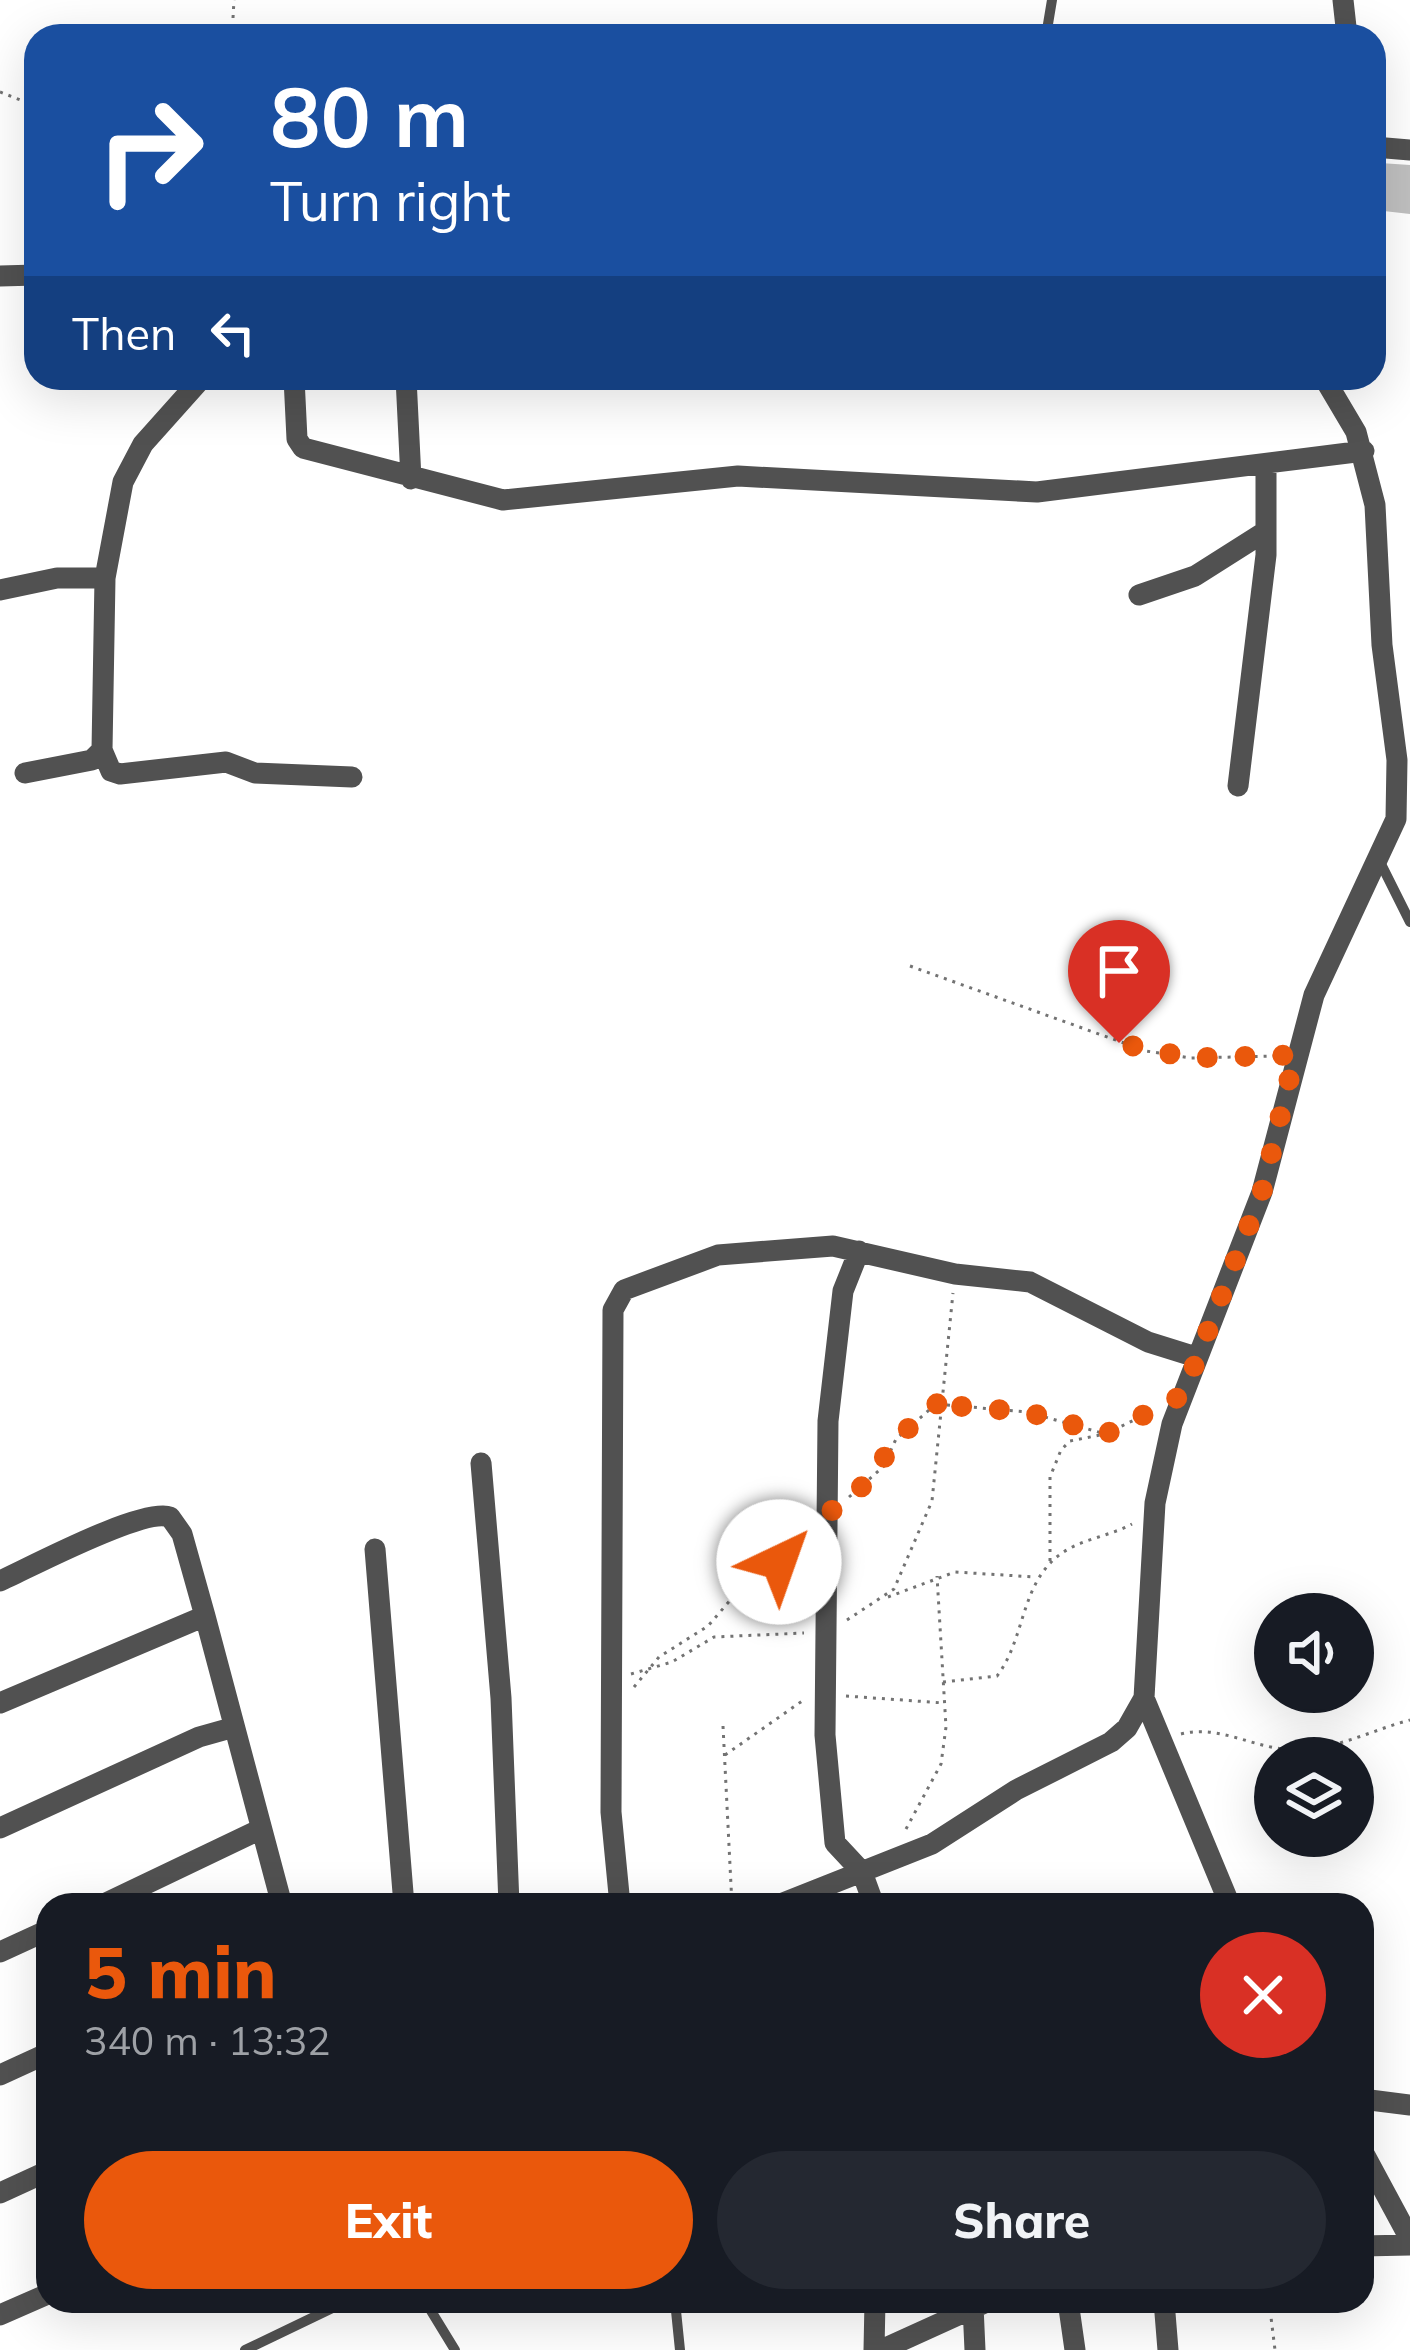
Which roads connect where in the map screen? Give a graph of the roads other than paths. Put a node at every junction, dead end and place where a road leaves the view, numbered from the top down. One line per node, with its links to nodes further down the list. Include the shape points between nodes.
1 (192, 390): 9 (street, via 126,470)
2 (295, 390): 7 (street, via 303,448)
3 (407, 390): 7 (street)
4 (1331, 390): 5 (street)
5 (1364, 451): 6 (street); 16 (street, via 1397,780 1396,819)
6 (1266, 465): 7 (street, via 1037,492 738,476 503,500); 8 (street)
7 (411, 479)
8 (1266, 531): 11 (street, via 1195,576); 15 (street)
9 (105, 578): 10 (street); 12 (street)
10 (0, 590)
11 (1139, 595)
12 (102, 750): 13 (street, via 92,760); 14 (street, via 120,774 226,762 255,773)
13 (25, 772)
14 (352, 777)
15 (1238, 786)
16 (1379, 859): 17 (lane); 19 (street, via 1314,995 1262,1192)
17 (1410, 922)
18 (859, 1251): 19 (street, via 1030,1282 1148,1342); 29 (street, via 835,1340 827,1685 833,1835); 34 (street, via 796,1245 718,1255 631,1285 615,1303 611,1813)
19 (1196, 1357): 24 (street, via 1155,1503)
20 (481, 1463): 33 (street)
21 (375, 1549): 32 (street)
22 (0, 1581): 23 (street, via 164,1513 182,1534)
23 (206, 1616): 25 (street); 26 (street)
24 (1144, 1698): 29 (street, via 1111,1742); 37 (street)
25 (0, 1703)
26 (232, 1728): 27 (street); 28 (street)
27 (0, 1828)
28 (261, 1829): 30 (street); 31 (street)
29 (873, 1869): 35 (street); 36 (street)
30 (127, 1893)
31 (279, 1893)
32 (403, 1893)
33 (509, 1893)
34 (619, 1893)
35 (810, 1893)
36 (874, 1893)
37 (1225, 1893)
38 (36, 1936): 39 (street)
39 (0, 1952)
40 (36, 2058): 41 (street)
41 (0, 2075)
42 (1374, 2100): 43 (street)
43 (1410, 2105)
44 (1374, 2173): 47 (street)
45 (36, 2176): 46 (street)
46 (0, 2193)
47 (1410, 2242): 48 (street)
48 (1374, 2245)
49 (36, 2299): 58 (street)
50 (322, 2313): 59 (lane)
51 (432, 2313): 60 (lane)
52 (676, 2313): 61 (lane)
53 (876, 2313): 62 (street)
54 (961, 2313): 62 (street)
55 (980, 2313): 63 (street)
56 (1070, 2313): 64 (street)
57 (1165, 2313): 65 (street)
58 (0, 2314)
59 (248, 2349)
60 (454, 2350)
61 (680, 2350)
62 (878, 2350)
63 (975, 2350)
64 (1075, 2350)
65 (1168, 2350)

